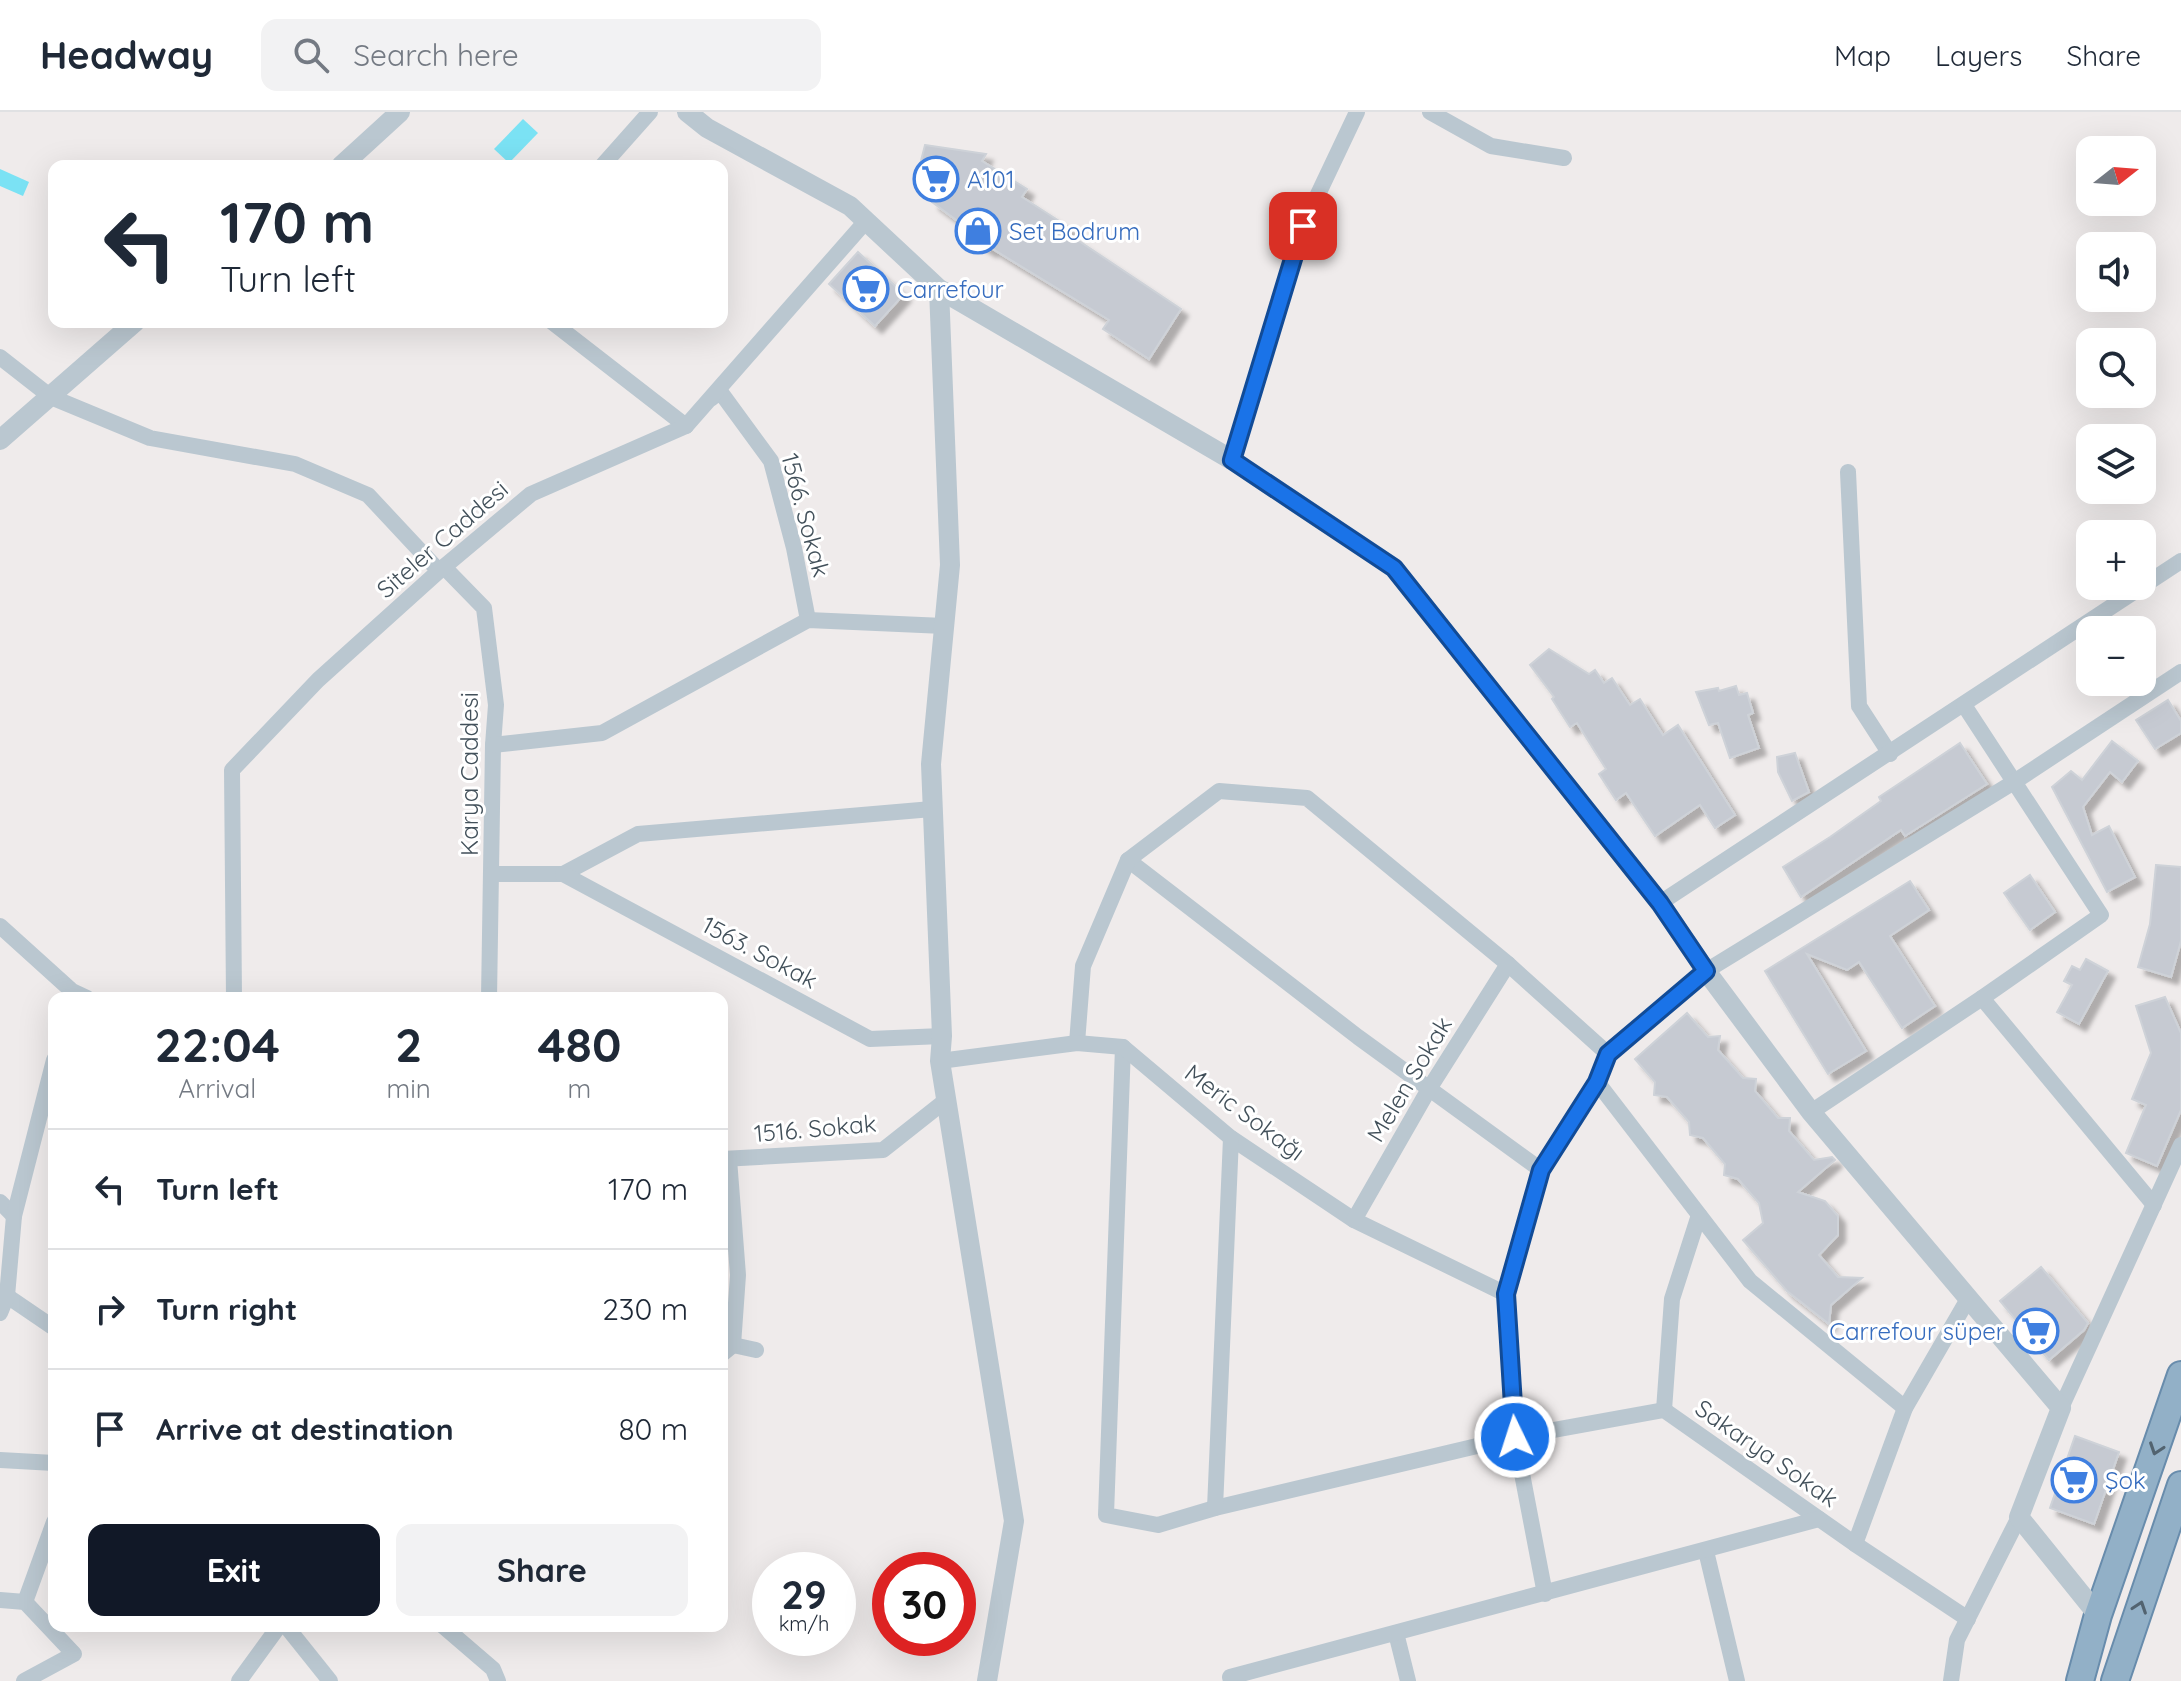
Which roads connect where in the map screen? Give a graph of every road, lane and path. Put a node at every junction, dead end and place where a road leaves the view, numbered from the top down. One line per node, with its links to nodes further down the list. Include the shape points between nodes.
1 (400, 112): 7 (street)
2 (650, 112): 8 (street)
3 (687, 112): 9 (street, via 850,206)
4 (1357, 112): 17 (street, via 1303,226)
5 (1430, 112): 6 (street, via 1491,146)
6 (1564, 158)
7 (350, 160)
8 (607, 160)
9 (866, 221): 10 (street); 15 (street, Siteler Caddesi)
10 (939, 289): 17 (street); 22 (street, via 950,565)
11 (128, 328): 14 (street)
12 (560, 328): 15 (street)
13 (0, 357): 14 (street, Karya Caddesi)
14 (51, 397): 16 (street); 20 (street, Karya Caddesi, via 150,438 295,464 368,495)
15 (686, 426): 20 (street, Siteler Caddesi, via 531,494); 21 (street, 1566. Sokak, via 719,390 771,461)
16 (0, 440)
17 (1232, 460): 32 (street, via 1394,568)
18 (1848, 472): 26 (street, via 1859,706)
19 (2181, 561): 24 (street)
20 (442, 569): 25 (street, Karya Caddesi, via 484,608 496,705); 37 (street, Siteler Caddesi, via 318,680 232,770)
21 (808, 620): 22 (street); 25 (street, via 602,733)
22 (944, 626): 28 (street)
23 (2181, 672): 27 (street)
24 (1964, 705): 26 (street); 27 (street)
25 (493, 745): 30 (street, Karya Caddesi)
26 (1890, 754): 32 (street)
27 (2014, 782): 35 (street); 39 (street, via 2101,915)
28 (932, 809): 31 (street, via 638,834); 40 (street)
29 (1128, 860): 34 (street, via 1219,791 1307,798); 41 (street, via 1083,966); 47 (street)
30 (492, 874): 31 (street); 38 (street, Karya Caddesi)
31 (563, 874): 40 (street, 1563. Sokak, via 870,1039)
32 (1660, 903): 35 (street)
33 (0, 926): 36 (street)
34 (1508, 964): 43 (street); 47 (street, Melen Sokak)
35 (1706, 971): 43 (street); 49 (street)
36 (72, 992)
37 (234, 992)
38 (489, 992)
39 (1982, 998): 49 (street); 56 (street)
40 (942, 1036): 44 (street)
41 (1077, 1043): 42 (street); 44 (street)
42 (1123, 1047): 50 (street, Meric Sokağı); 76 (street, Sakarya Sokak, via 1106,1515 1158,1525)
43 (1608, 1054): 45 (street)
44 (940, 1061): 48 (street)
45 (1597, 1082): 53 (street); 57 (street)
46 (48, 1083): 58 (street)
47 (1429, 1089): 53 (street); 59 (street, Melen Sokak)
48 (945, 1101): 52 (street, 1516. Sokak, via 883,1150); 98 (street, via 1014,1521)
49 (1811, 1112): 62 (street)
50 (1231, 1138): 59 (street, Meric Sokağı); 76 (street)
51 (2181, 1145): 56 (street)
52 (728, 1159)
53 (1541, 1170): 60 (street)
54 (728, 1186): 65 (street, via 738,1275)
55 (0, 1202): 58 (street)
56 (2154, 1205): 70 (street)
57 (1699, 1215): 69 (street, via 1750,1281); 71 (street, via 1672,1299)
58 (14, 1216): 61 (street)
59 (1354, 1220): 60 (street, Meric Sokağı)
60 (1506, 1294): 72 (street)
61 (7, 1296): 63 (street); 64 (street)
62 (1968, 1299): 69 (street); 70 (street)
63 (0, 1313)
64 (48, 1324)
65 (728, 1342)
66 (728, 1349): 67 (street)
67 (756, 1350)
68 (2181, 1375): 85 (highway, one-way to 85)
69 (1905, 1408): 80 (street)
70 (2061, 1408): 77 (street)
71 (1664, 1410): 72 (street, Sakarya Sokak); 78 (street, Sakarya Sokak)
72 (1515, 1437): 76 (street, Sakarya Sokak); 82 (street)
73 (0, 1460): 74 (street)
74 (48, 1463)
75 (2181, 1485): 104 (highway, one-way to 75)
76 (1215, 1508)
77 (2019, 1517): 85 (street); 86 (street)
78 (1819, 1519): 80 (street, Sakarya Sokak); 81 (street)
79 (48, 1539): 84 (street)
80 (1855, 1544): 86 (street, Sakarya Sokak)
81 (1706, 1551): 82 (street); 101 (street)
82 (1545, 1594): 92 (street)
83 (0, 1600): 84 (street)
84 (25, 1602): 87 (street)
85 (2098, 1615): 103 (highway)
86 (1968, 1619): 102 (street, via 1957,1640)
87 (48, 1626)
88 (53, 1632): 93 (street, via 74,1654)
89 (275, 1632): 95 (street)
90 (291, 1632): 96 (street)
91 (450, 1632): 97 (street, via 493,1669)
92 (1396, 1633): 99 (street, via 1230,1677); 100 (street)
93 (47, 1675): 94 (street)
94 (24, 1681)
95 (239, 1681)
96 (330, 1681)
97 (498, 1681)
98 (987, 1681)
99 (1231, 1681)
100 (1408, 1681)
101 (1737, 1681)
102 (1951, 1681)
103 (2080, 1681)
104 (2116, 1681)

